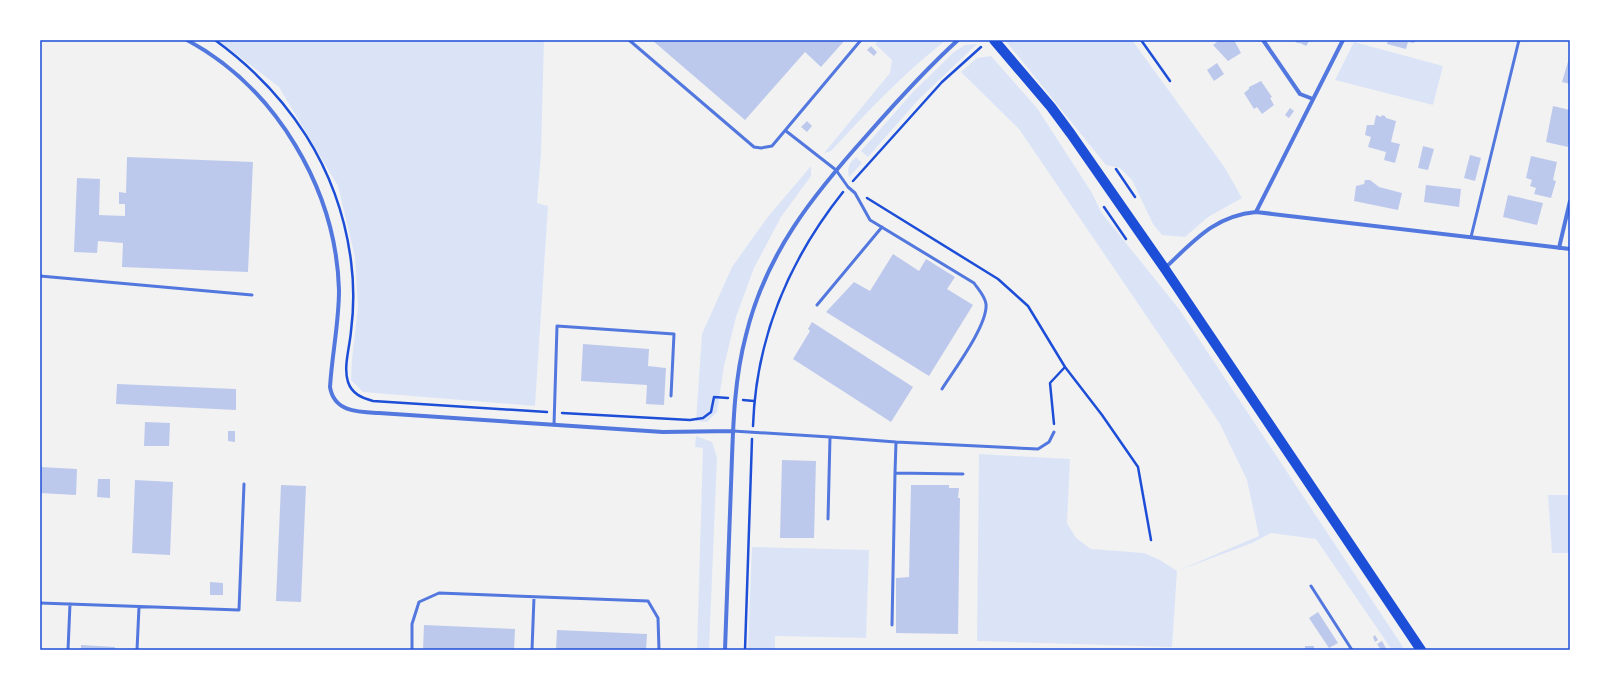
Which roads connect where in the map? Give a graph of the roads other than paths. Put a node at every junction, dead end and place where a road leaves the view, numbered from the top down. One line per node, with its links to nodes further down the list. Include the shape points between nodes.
1 (187, 40): 24 (street, via 225,66 258,95 288,134 314,181 327,218 338,273 338,311 330,387 337,403 351,411 359,412)
2 (629, 40): 10 (lane, via 754,147 772,146)
3 (861, 40): 10 (lane)
4 (958, 40): 11 (street, via 916,80)
5 (994, 40): 18 (main road, via 1047,102)
6 (1264, 40): 9 (street, via 1300,94)
7 (1343, 40): 9 (street)
8 (1519, 40): 15 (lane)
9 (1313, 99): 13 (street)
10 (786, 131): 11 (lane)
11 (836, 170): 14 (lane, via 848,187 855,192 870,220); 25 (street, via 804,209 767,275 746,334 734,399)
12 (1570, 201): 16 (street)
13 (1256, 212): 15 (street); 18 (street, via 1236,215 1211,227)
14 (882, 227): 21 (lane); 22 (lane, via 974,282 986,304 982,325)
15 (1471, 237): 16 (street)
16 (1559, 248): 17 (street)
17 (1570, 249)
18 (1165, 268): 46 (main road)
19 (40, 276): 20 (lane)
20 (252, 295)
21 (817, 305)
22 (942, 389)
23 (671, 396): 24 (lane, via 674,334 557,326)
24 (554, 424): 25 (street, via 663,432)
25 (733, 431): 27 (lane); 44 (street)
26 (1054, 432): 28 (lane, via 1050,442 1038,449)
27 (830, 437): 28 (lane); 32 (lane)
28 (896, 442): 29 (lane)
29 (895, 473): 30 (lane); 38 (lane)
30 (963, 474)
31 (244, 484): 37 (lane, via 239,610)
32 (828, 519)
33 (1311, 586): 45 (lane)
34 (534, 597): 41 (lane, via 439,593 419,602 412,624); 42 (lane); 43 (lane, via 648,601 658,618)
35 (40, 603): 36 (lane)
36 (70, 604): 37 (lane); 39 (lane)
37 (139, 607): 40 (lane)
38 (892, 625)
39 (68, 650)
40 (137, 650)
41 (412, 650)
42 (532, 650)
43 (659, 650)
44 (725, 650)
45 (1352, 650)
46 (1421, 650)

